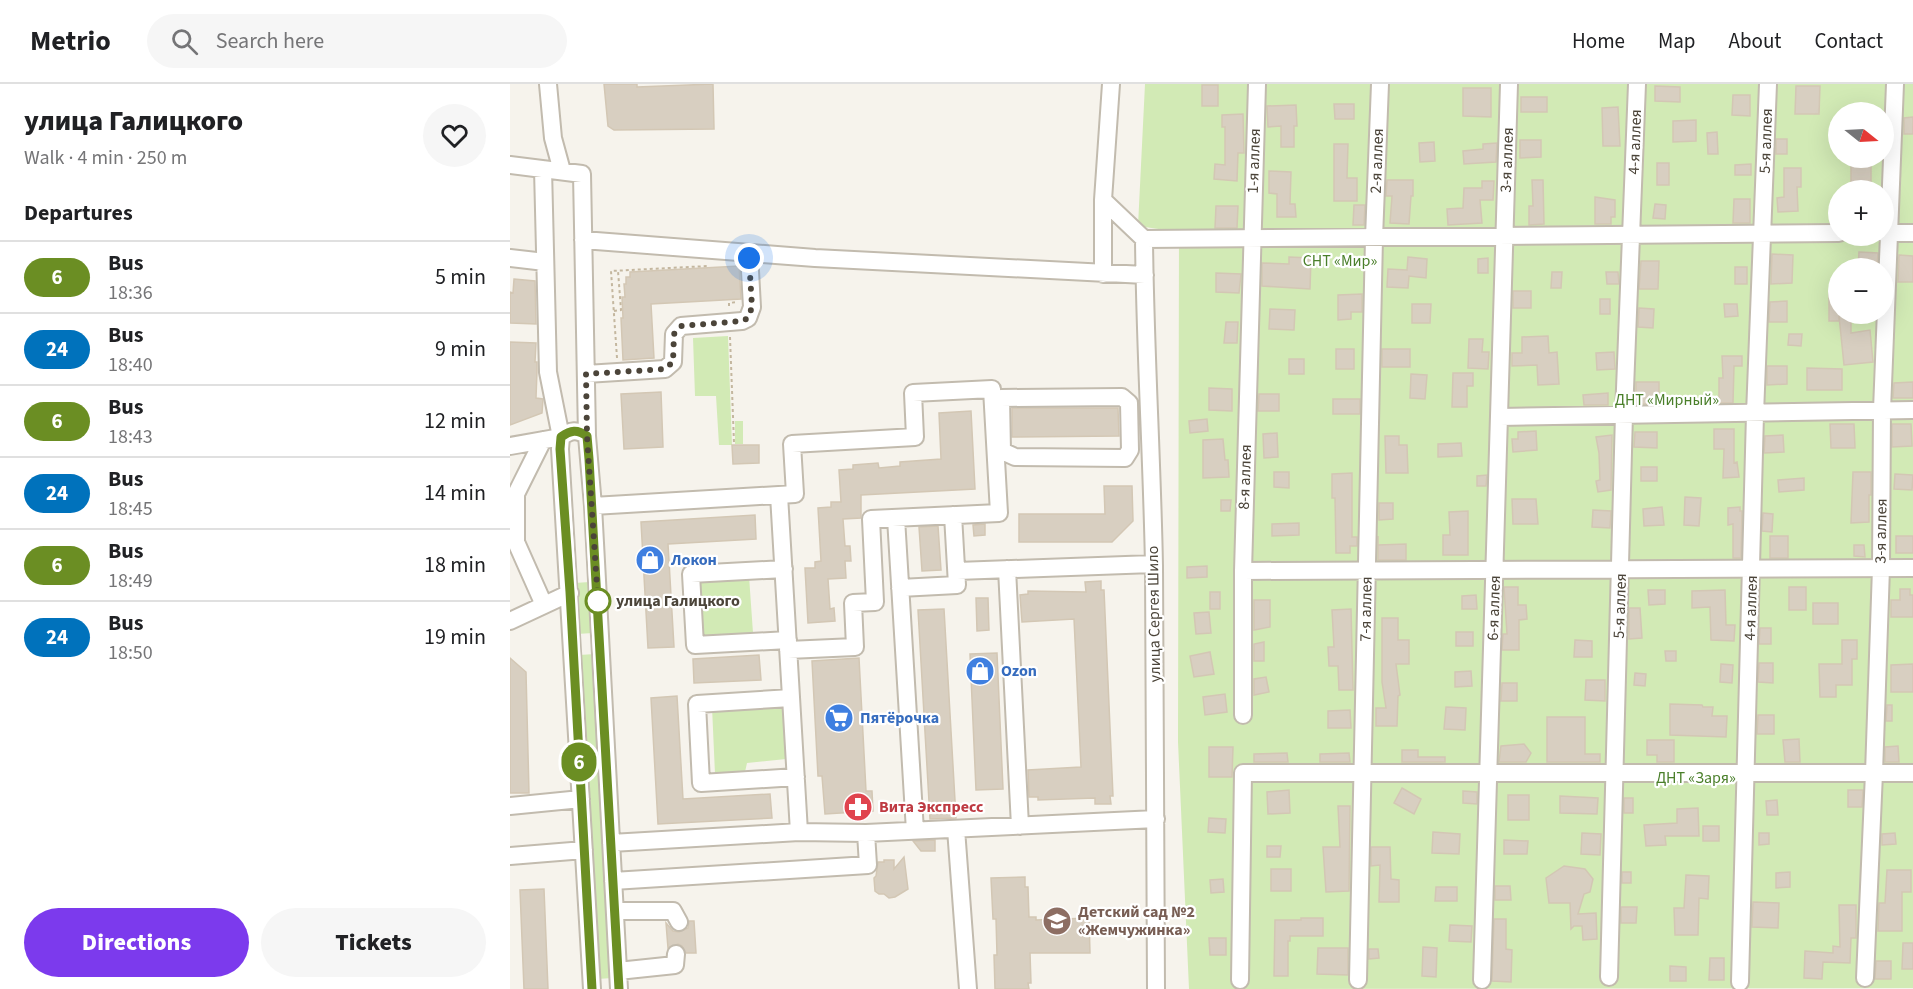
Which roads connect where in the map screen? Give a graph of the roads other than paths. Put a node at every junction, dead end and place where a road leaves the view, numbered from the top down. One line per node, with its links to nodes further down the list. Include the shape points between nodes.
1 (548, 84): 11 (street)
2 (1111, 84): 13 (street)
3 (1257, 84): 22 (street, 1-я аллея)
4 (1380, 84): 20 (street, 2-я аллея)
5 (1509, 84): 19 (street, 3-я аллея)
6 (1637, 84): 18 (street, 4-я аллея)
7 (1768, 84): 17 (street, 5-я аллея)
8 (1895, 84): 12 (street, 3-я аллея)
9 (510, 165): 10 (street)
10 (543, 169): 11 (street); 27 (street)
11 (562, 171): 23 (street, via 582,174)
12 (1890, 180)
13 (1103, 200): 21 (street); 28 (street)
14 (1828, 233): 17 (street)
15 (1894, 233): 16 (street)
16 (1913, 233)
17 (1763, 234): 18 (street); 35 (street, 4-я аллея)
18 (1632, 235): 19 (street); 34 (street, 5-я аллея)
19 (1505, 236): 20 (street); 36 (street, 6-я аллея)
20 (1374, 238): 22 (street); 55 (street, 7-я аллея)
21 (1144, 239): 22 (street); 29 (street, улица Сергея Шило)
22 (1252, 239): 54 (street, 8-я аллея)
23 (583, 240): 25 (street); 30 (street)
24 (1887, 246): 32 (street, 3-я аллея)
25 (749, 253): 28 (street); 30 (street, via 752,311 745,320 679,328 674,334 674,360 665,369)
26 (510, 258): 27 (street)
27 (545, 262): 38 (street, via 548,372)
28 (1103, 274): 29 (street)
29 (1145, 275): 45 (street, улица Сергея Шило)
30 (586, 374): 37 (street)
31 (997, 398): 31 (street, via 1122,397 1129,403 1130,450 1125,458 1015,457 1002,451); 41 (street, via 992,389 913,393 915,437 792,444 795,494); 43 (street, via 999,513)
32 (1882, 410): 33 (street); 35 (street); 46 (street, 3-я аллея)
33 (1913, 410)
34 (1624, 414): 35 (street); 36 (street); 52 (street, 5-я аллея)
35 (1755, 414): 50 (street, 4-я аллея)
36 (1500, 417): 51 (street, 6-я аллея)
37 (587, 436): 38 (street, via 570,431); 42 (street)
38 (561, 437): 39 (street); 57 (street)
39 (543, 440): 40 (street); 59 (street, via 516,494 516,542)
40 (510, 446)
41 (780, 495): 42 (street); 48 (street)
42 (593, 506): 56 (street)
43 (953, 515): 44 (street); 53 (street)
44 (896, 518): 58 (street); 63 (street, via 871,519 875,602 853,603 855,647)
45 (1154, 564): 49 (street); 75 (street, улица Сергея Шило)
46 (1881, 568): 47 (street); 50 (street); 70 (street, 3-я аллея)
47 (1913, 568)
48 (784, 569): 63 (street); 63 (street, via 691,574 695,645)
49 (1007, 569): 53 (street); 76 (street)
50 (1753, 569): 52 (street); 69 (street, 4-я аллея)
51 (1495, 570): 52 (street); 55 (street); 67 (street, 6-я аллея)
52 (1621, 570): 68 (street, 5-я аллея)
53 (957, 571): 58 (street, via 957,585)
54 (1243, 571): 55 (street); 65 (street, 8-я аллея)
55 (1367, 571): 66 (street, 7-я аллея)
56 (596, 574): 57 (street); 62 (street)
57 (569, 584): 59 (street); 61 (street)
58 (900, 588): 78 (street)
59 (544, 605): 60 (street)
60 (510, 621)
61 (573, 645): 62 (street); 73 (street)
62 (600, 645): 81 (street)
63 (788, 645): 64 (street)
64 (791, 698): 72 (street); 72 (street, via 697,704 701,783)
65 (1243, 715)
66 (1363, 773): 67 (street); 90 (street, via 1243,773); 91 (street, 7-я аллея)
67 (1489, 773): 68 (street); 92 (street, 6-я аллея)
68 (1614, 773): 69 (street); 88 (street, 5-я аллея)
69 (1746, 773): 70 (street); 93 (street, 4-я аллея)
70 (1874, 773): 71 (street); 89 (street, 3-я аллея)
71 (1913, 774)
72 (796, 777): 79 (street)
73 (581, 799): 74 (street); 82 (street)
74 (510, 806)
75 (1156, 819): 76 (street); 97 (street, улица Сергея Шило)
76 (1020, 826): 77 (street)
77 (956, 829): 78 (street); 96 (street)
78 (915, 831): 80 (street)
79 (799, 832): 80 (street); 81 (street)
80 (866, 833): 84 (street, via 867,865)
81 (611, 843): 84 (street)
82 (584, 850): 83 (street); 95 (street)
83 (510, 856)
84 (613, 881): 85 (street)
85 (615, 911): 86 (street, via 674,911); 94 (street)
86 (679, 922)
87 (676, 954): 94 (street, via 675,965)
88 (1609, 977)
89 (1865, 978)
90 (1240, 980)
91 (1358, 980)
92 (1482, 980)
93 (1740, 982)
94 (619, 983): 95 (street)
95 (592, 989)
96 (968, 989)
97 (1156, 989)

